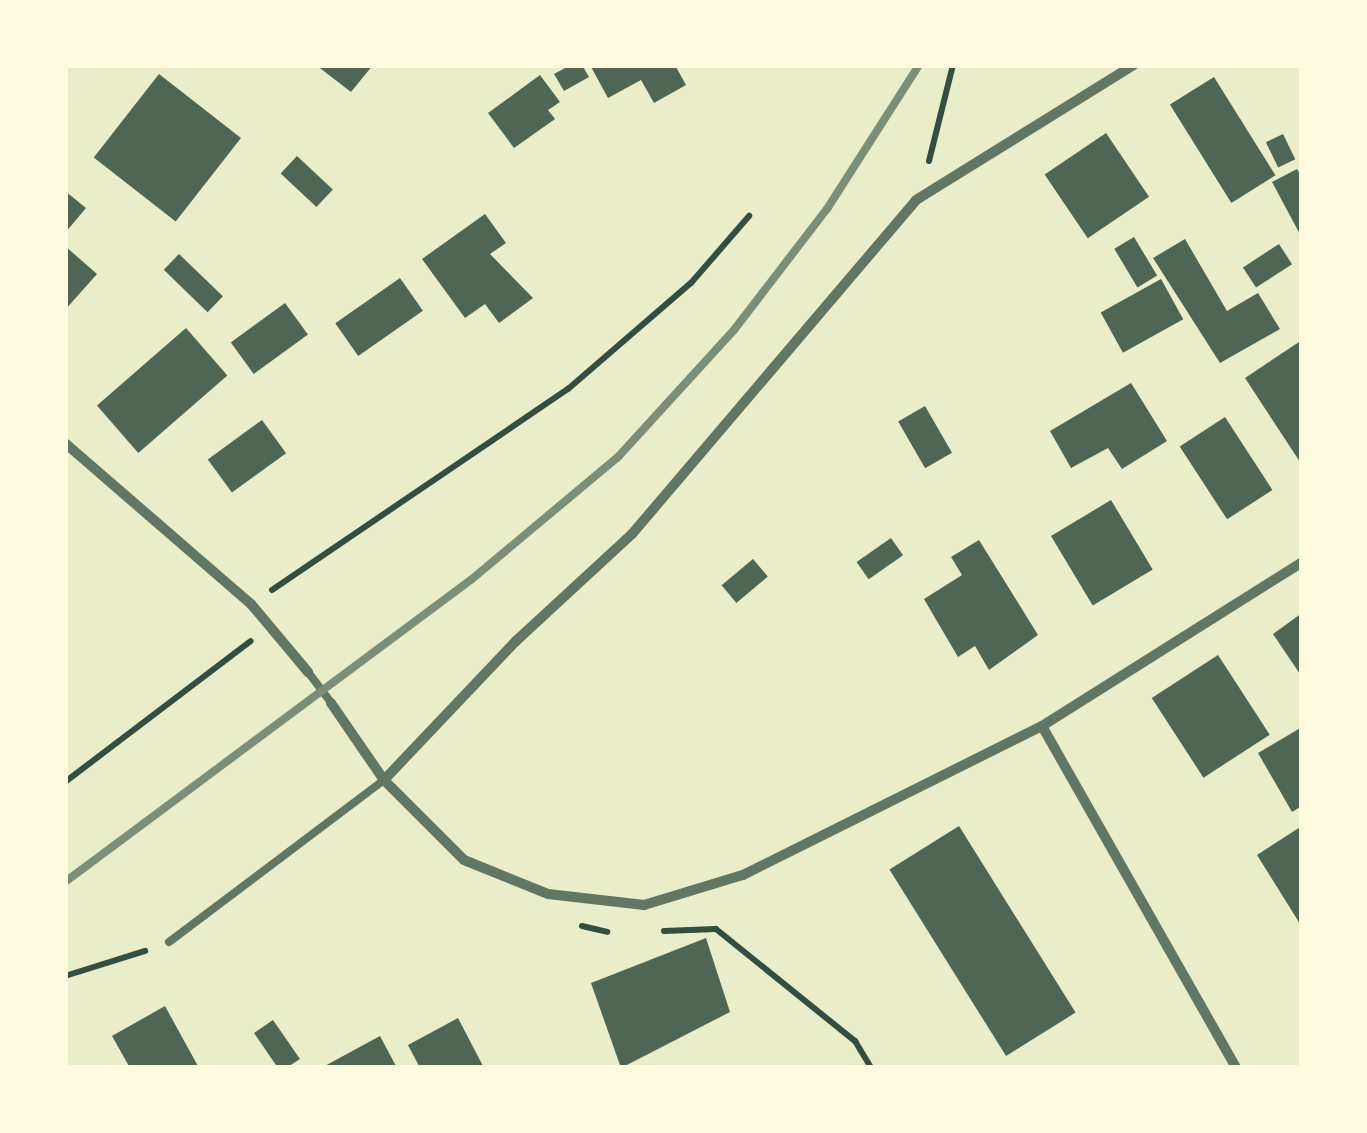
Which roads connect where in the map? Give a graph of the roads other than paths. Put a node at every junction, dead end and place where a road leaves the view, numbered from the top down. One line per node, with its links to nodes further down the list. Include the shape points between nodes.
1 (1134, 65): 7 (street, via 916,200 632,534 516,641)
2 (65, 443): 4 (street, via 251,604)
3 (1302, 562): 6 (street)
4 (308, 672): 5 (lane)
5 (331, 703): 7 (street)
6 (1042, 726): 7 (street, via 743,875 644,905 548,894 464,860); 9 (street)
7 (384, 780): 8 (lane)
8 (169, 942)
9 (1236, 1068)

